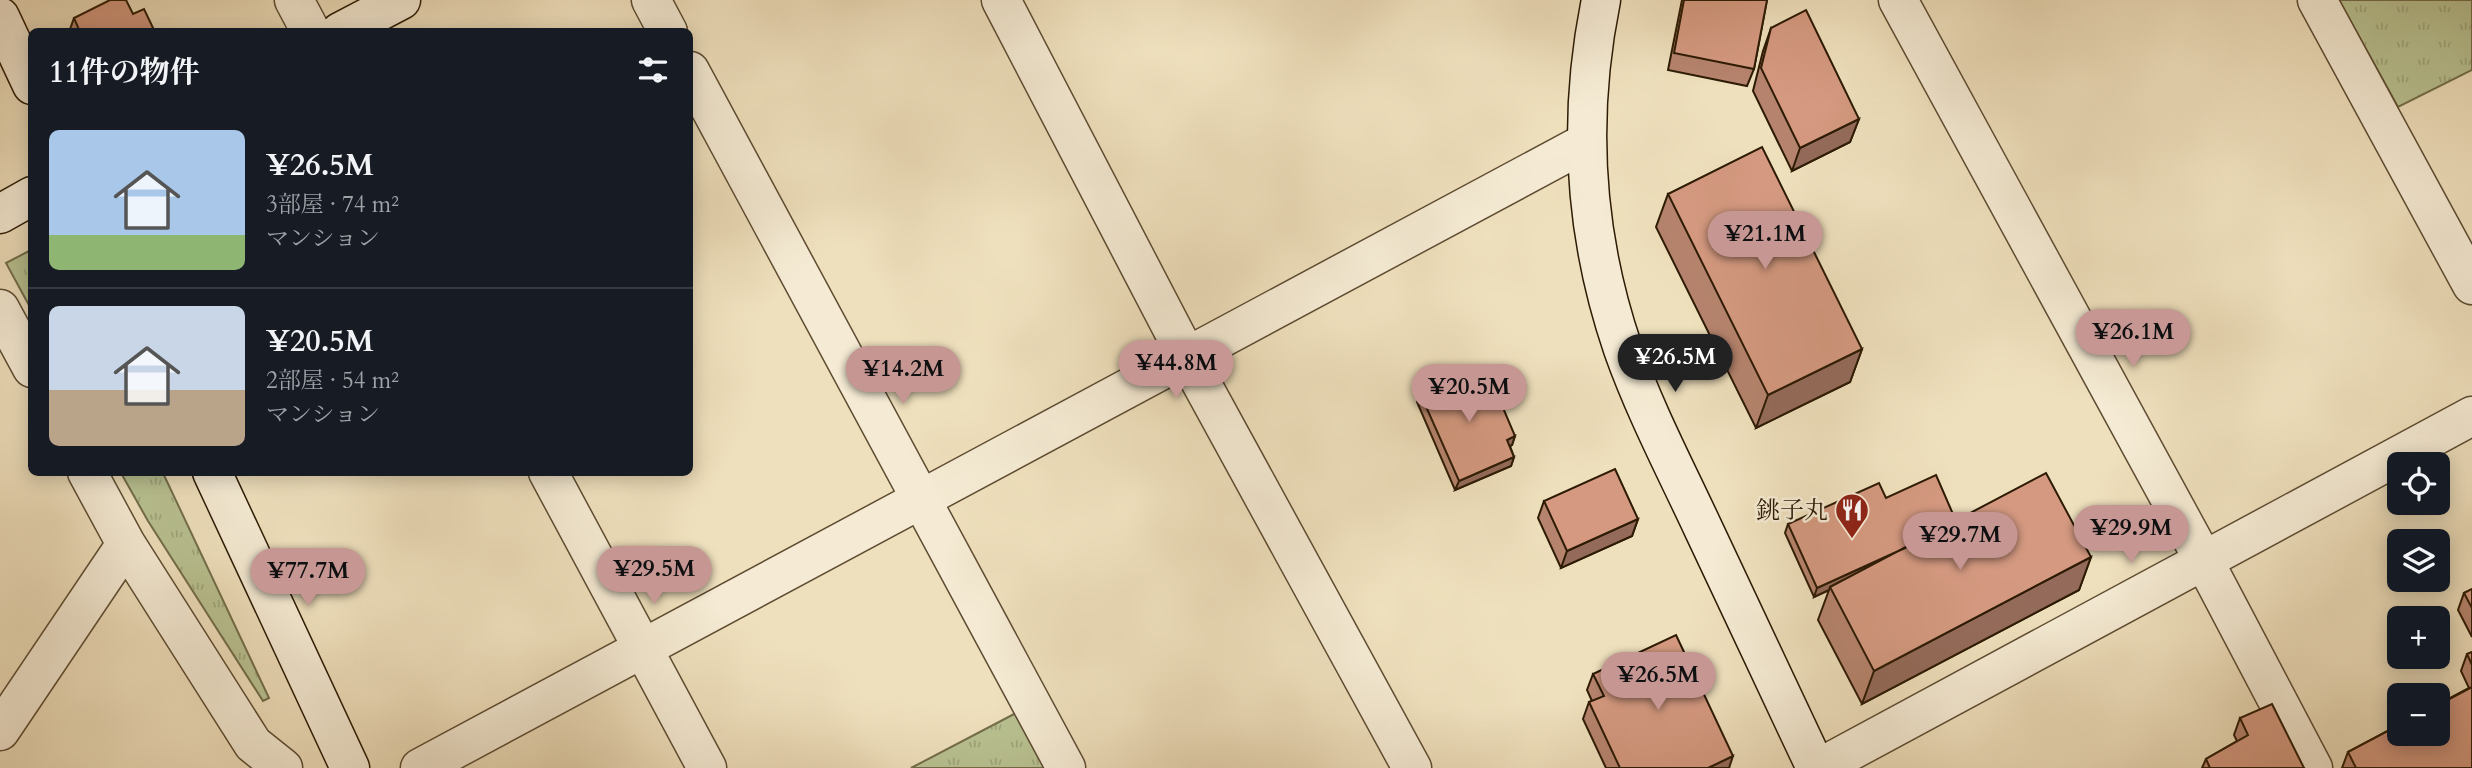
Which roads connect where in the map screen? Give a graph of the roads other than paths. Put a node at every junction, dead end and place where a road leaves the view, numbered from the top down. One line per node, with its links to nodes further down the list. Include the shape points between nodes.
1 (294, 0): 9 (street)
2 (401, 0): 10 (street)
3 (651, 0): 11 (street)
4 (1001, 0): 19 (street)
5 (1601, 0): 14 (street, via 1589,58)
6 (1898, 0): 27 (street)
7 (2317, 0): 17 (street)
8 (0, 17): 12 (street)
9 (309, 28)
10 (348, 28)
11 (666, 28)
12 (28, 76)
13 (693, 77): 25 (street)
14 (1585, 143): 19 (street); 36 (street, via 1591,220 1606,295 1624,351)
15 (28, 198): 16 (street)
16 (0, 214)
17 (2472, 285)
18 (0, 309): 20 (street)
19 (1187, 357): 25 (street); 35 (street)
20 (28, 361)
21 (2472, 416): 27 (street)
22 (89, 476): 26 (street)
23 (214, 476): 31 (street)
24 (550, 476): 28 (street)
25 (920, 500): 28 (street); 34 (street)
26 (126, 544): 29 (street); 30 (street, via 253,744)
27 (2203, 559): 36 (street); 37 (street)
28 (643, 649): 32 (street); 33 (street)
29 (0, 731)
30 (284, 768)
31 (350, 768)
32 (420, 768)
33 (707, 768)
34 (1066, 768)
35 (1412, 768)
36 (1818, 768)
37 (2313, 768)

